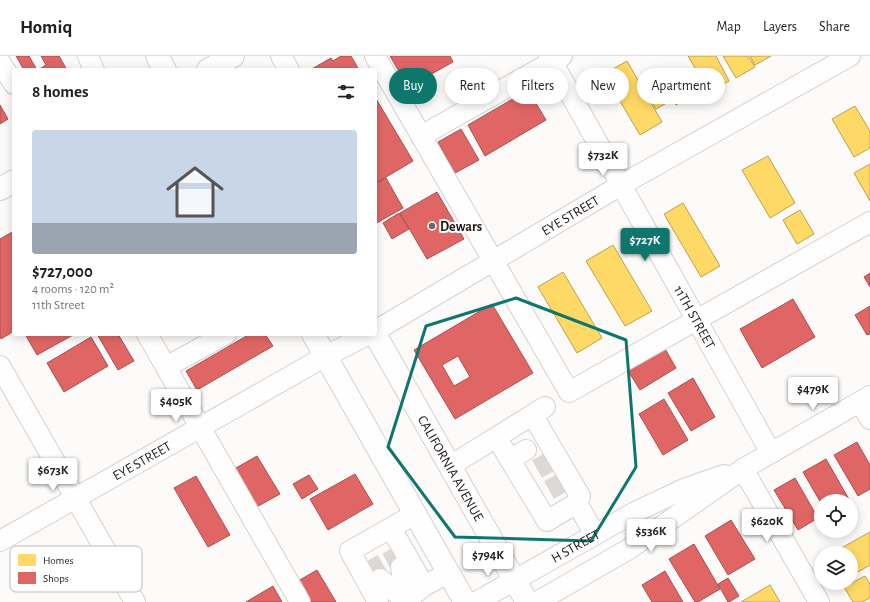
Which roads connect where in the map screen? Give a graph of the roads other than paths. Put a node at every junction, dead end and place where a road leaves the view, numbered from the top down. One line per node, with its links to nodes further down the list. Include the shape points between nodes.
1 (88, 56): 8 (street)
2 (157, 56): 9 (main road)
3 (281, 56): 10 (street)
4 (375, 56): 12 (street)
5 (850, 56): 14 (street, EYE STREET)
6 (554, 58): 12 (street); 14 (street, 11TH STREET)
7 (0, 62): 11 (street)
8 (93, 68)
9 (164, 68)
10 (288, 68)
11 (12, 81)
12 (421, 136): 17 (street)
13 (12, 182): 15 (main road)
14 (621, 185): 17 (street, EYE STREET); 18 (street, 11TH STREET)
15 (0, 189)
16 (870, 222): 18 (street)
17 (493, 261): 18 (street, via 569,392); 19 (street, EYE STREET)
18 (696, 320): 33 (street, 11TH STREET)
19 (377, 330)
20 (148, 336): 27 (street)
21 (222, 336): 27 (street)
22 (314, 336): 25 (main road)
23 (365, 336): 25 (street, EYE STREET)
24 (376, 336): 34 (main road, CALIFORNIA AVENUE)
25 (326, 356): 30 (street, EYE STREET); 40 (main road)
26 (0, 366): 38 (street)
27 (166, 367): 30 (street)
28 (865, 399): 29 (street); 33 (street, H STREET)
29 (870, 419)
30 (201, 427): 38 (street, EYE STREET); 51 (street)
31 (497, 438): 32 (street); 32 (street, via 539,412); 34 (street)
32 (531, 447): 35 (street); 35 (street)
33 (771, 453): 36 (street, H STREET)
34 (450, 466): 47 (main road, CALIFORNIA AVENUE)
35 (542, 466): 37 (street); 37 (street)
36 (743, 469): 42 (street, H STREET, via 659,500); 57 (street, H STREET, via 629,549); 58 (street)
37 (554, 487): 39 (street, via 580,496); 39 (street, via 547,521)
38 (76, 499): 43 (street, EYE STREET); 44 (street)
39 (578, 503): 42 (street)
40 (415, 514): 41 (street); 46 (main road)
41 (391, 528): 48 (street); 52 (street, via 378,550 350,551)
42 (596, 535): 47 (street, H STREET)
43 (0, 541)
44 (103, 546)
45 (391, 573): 53 (street)
46 (448, 573): 48 (street); 54 (main road)
47 (515, 580): 55 (street, H STREET); 56 (main road, CALIFORNIA AVENUE)
48 (424, 586): 53 (street)
49 (129, 592): 50 (street)
50 (135, 602)
51 (300, 602)
52 (378, 602)
53 (406, 602)
54 (465, 602)
55 (476, 602)
56 (527, 602)
57 (537, 602)
58 (819, 602)

